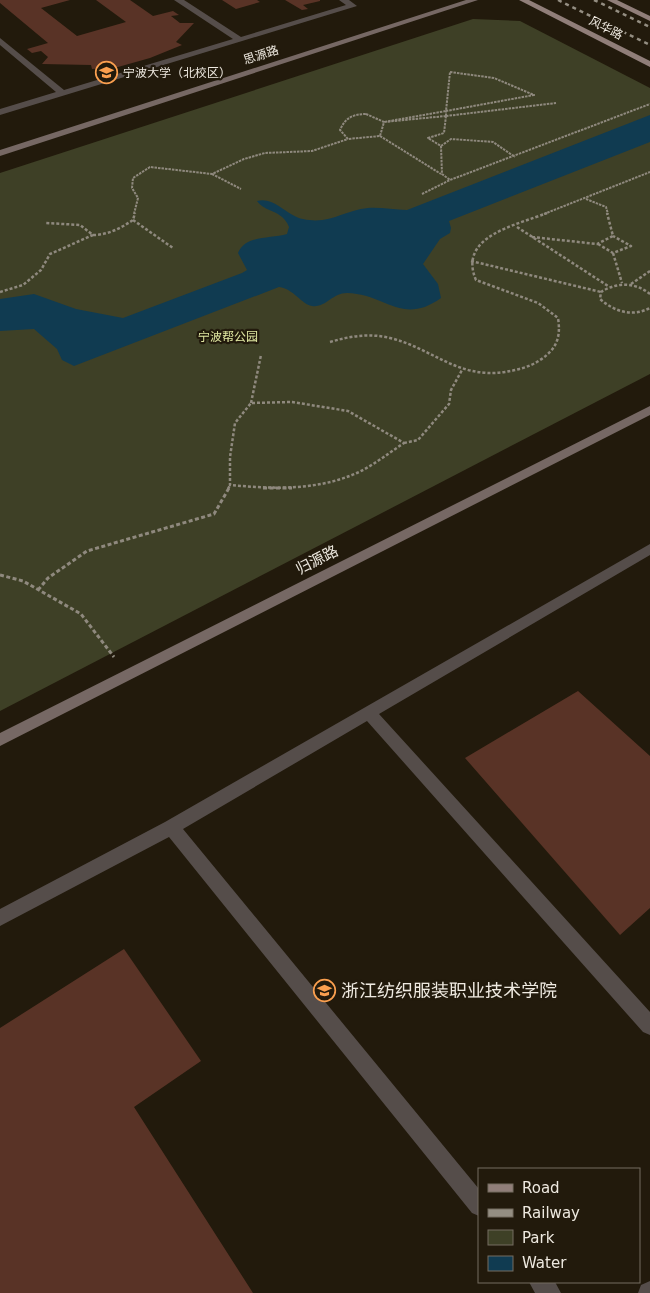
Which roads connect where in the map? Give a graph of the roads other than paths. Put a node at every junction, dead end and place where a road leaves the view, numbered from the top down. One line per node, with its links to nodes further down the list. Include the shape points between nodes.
1 (178, 0): 7 (lane)
2 (343, 0): 7 (lane, via 353,6)
3 (474, 0): 12 (street, 思源路)
4 (523, 0): 9 (main road, 风华路)
5 (611, 0): 6 (main road, 风华路)
6 (650, 19)
7 (240, 40): 10 (lane)
8 (0, 41): 10 (lane)
9 (650, 64)
10 (62, 93): 11 (lane)
11 (0, 112)
12 (0, 153)
13 (650, 410): 16 (street, 归源路)
14 (650, 549): 15 (lane)
15 (368, 712): 17 (lane); 19 (lane)
16 (0, 740)
17 (171, 827): 18 (lane); 20 (lane)
18 (0, 918)
19 (650, 1026)
20 (478, 1205)
21 (541, 1283): 22 (lane)
22 (550, 1293)

